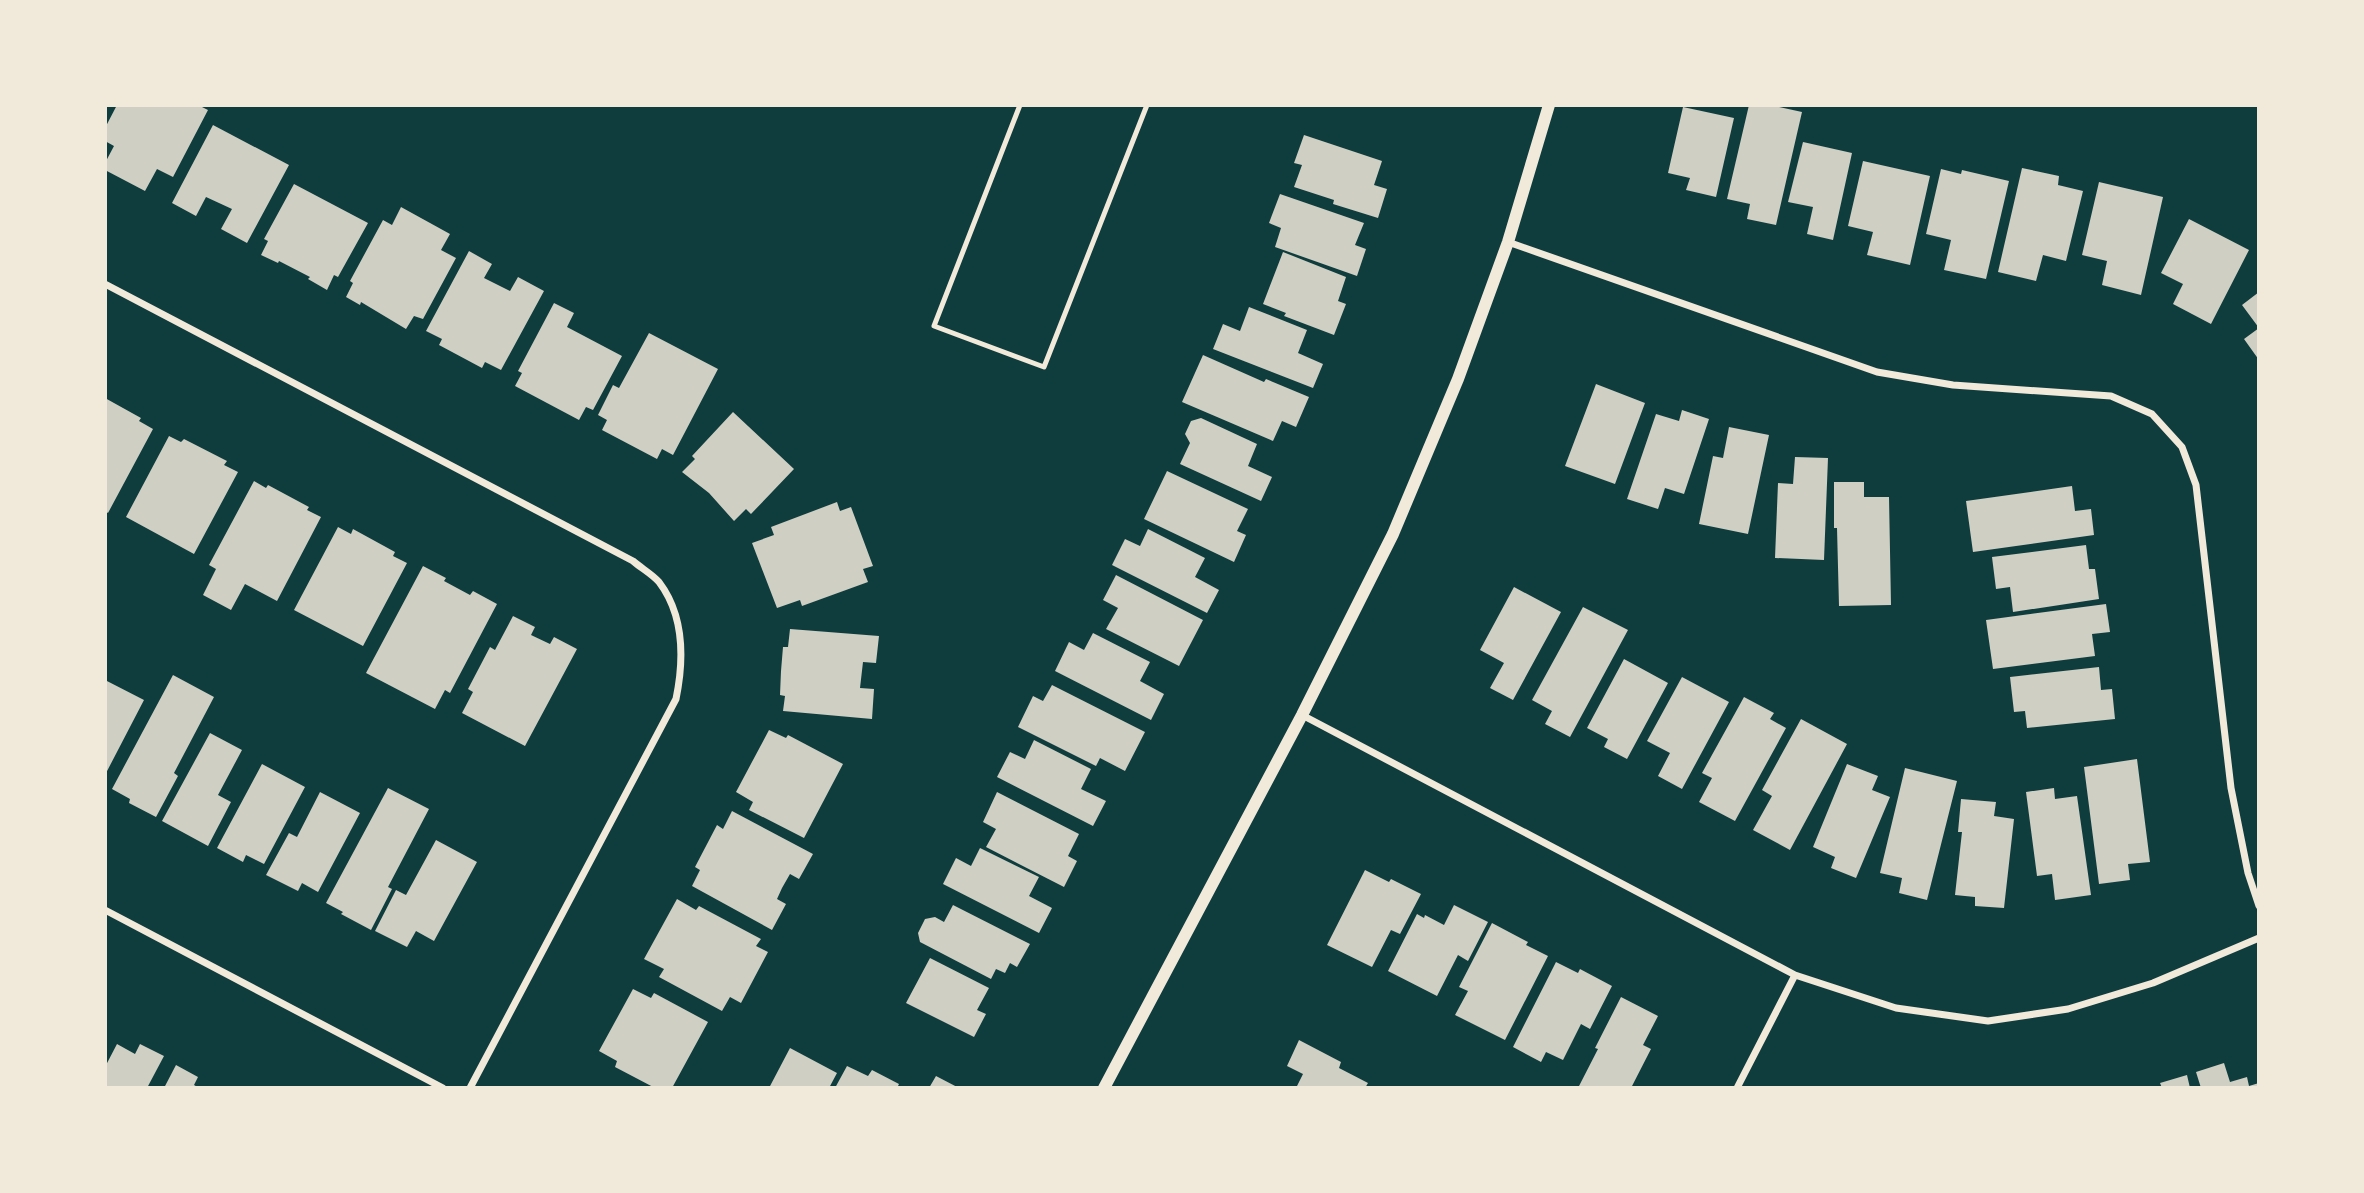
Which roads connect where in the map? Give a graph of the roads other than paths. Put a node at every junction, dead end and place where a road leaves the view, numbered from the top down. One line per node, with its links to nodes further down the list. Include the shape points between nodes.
1 (1020, 105): 2 (lane, via 934,326 1044,367)
2 (1147, 105)
3 (1549, 105): 4 (street)
4 (1508, 242): 6 (street, via 1458,379 1393,534); 7 (street, via 1877,372 1953,385 2111,396 2152,414 2182,447 2196,485 2231,788)
5 (105, 285): 12 (street, via 633,561 658,581 674,610 682,670 676,699)
6 (1302, 715): 10 (street); 13 (street)
7 (2259, 906)
8 (105, 910): 11 (street)
9 (2259, 938): 10 (street, via 2153,983 2068,1009 1988,1021 1896,1008)
10 (1795, 975): 14 (street)
11 (443, 1088)
12 (470, 1088)
13 (1104, 1088)
14 (1737, 1088)

